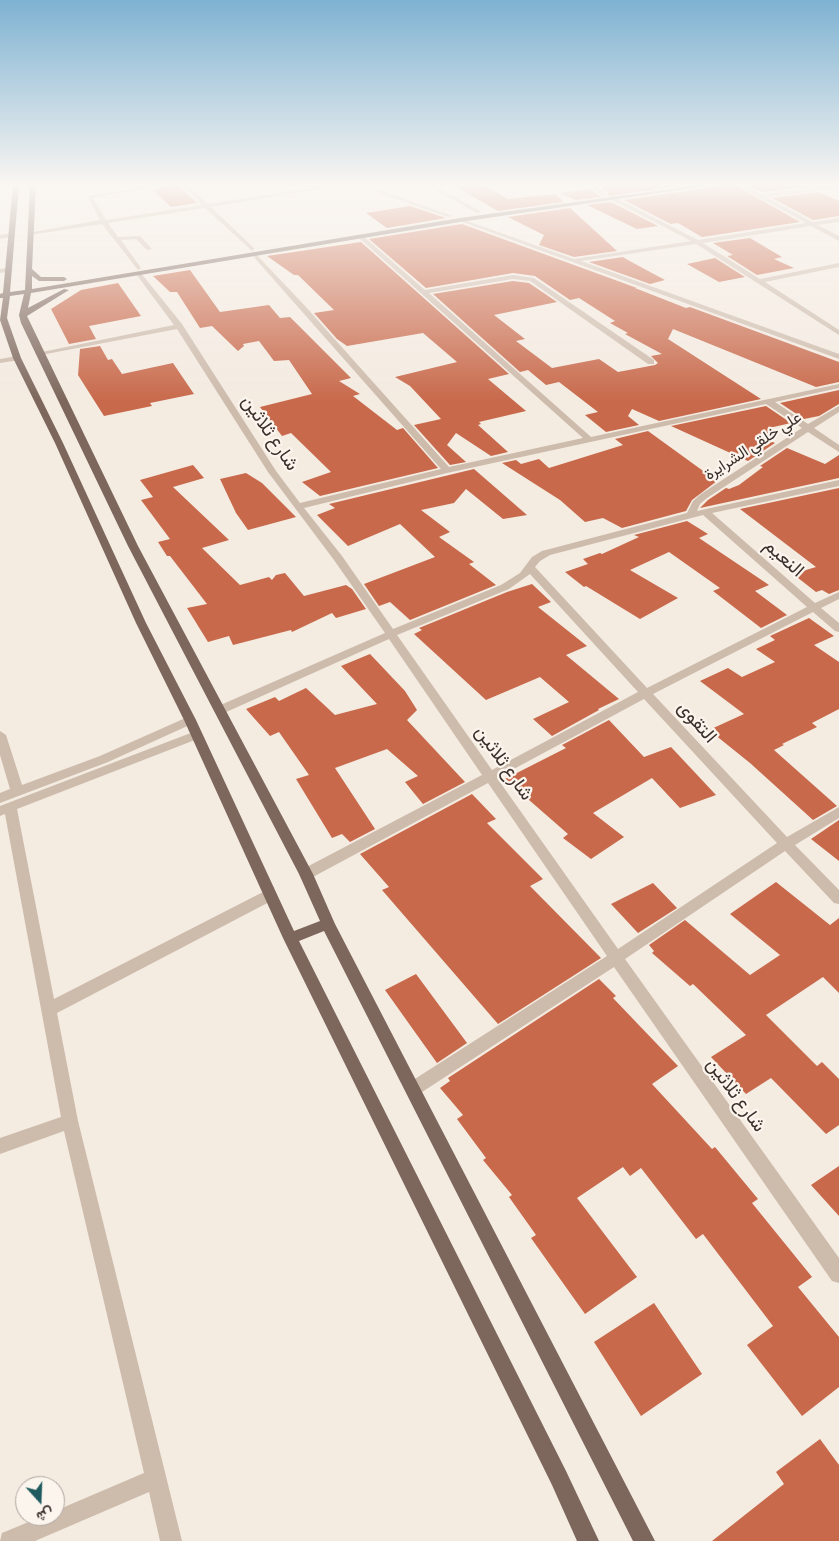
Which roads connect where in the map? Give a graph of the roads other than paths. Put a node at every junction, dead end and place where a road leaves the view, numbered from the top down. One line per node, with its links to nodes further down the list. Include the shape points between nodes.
1 (11, 257): 13 (main road)
2 (29, 257): 12 (main road)
3 (128, 257): 15 (street, شارع ثلاثين)
4 (219, 257): 15 (main road)
5 (258, 257): 37 (street)
6 (384, 257): 21 (street)
7 (565, 257): 10 (street)
8 (594, 257): 10 (street)
9 (721, 257): 18 (street)
10 (574, 260): 27 (street)
11 (839, 265): 18 (street)
12 (29, 269): 17 (main road, via 35,276 46,280); 19 (main road)
13 (10, 270): 14 (street); 16 (main road); 20 (main road)
14 (0, 271)
15 (138, 271): 17 (main road); 24 (street, شارع ثلاثين)
16 (0, 276)
17 (81, 280): 19 (main road); 22 (main road)
18 (760, 281): 25 (street)
19 (28, 289): 20 (main road); 22 (main road)
20 (3, 292): 23 (main road)
21 (424, 292): 30 (street, via 513,277 532,278); 35 (street)
22 (23, 315): 26 (main road)
23 (2, 322): 28 (main road)
24 (180, 326): 26 (street); 39 (street, شارع ثلاثين, via 262,458)
25 (839, 333)
26 (40, 353): 42 (main road)
27 (839, 357)
28 (17, 358): 29 (street); 42 (main road)
29 (0, 361)
30 (651, 362)
31 (839, 386): 32 (street)
32 (769, 402): 34 (street); 35 (street)
33 (839, 408): 34 (street, علي خلقي الشرايرة)
34 (808, 428): 36 (street); 41 (street, علي خلقي الشرايرة, via 704,496 696,503)
35 (589, 439): 37 (street)
36 (839, 449)
37 (447, 470): 39 (street)
38 (839, 483): 40 (street)
39 (299, 506): 47 (street, شارع ثلاثين)
40 (706, 513): 41 (street); 45 (street, النعيم)
41 (691, 515): 43 (street, via 557,549 536,559)
42 (122, 549): 49 (main road); 50 (main road, via 141,622)
43 (530, 568): 47 (street, via 505,587); 48 (street, التقوى)
44 (839, 595): 45 (street)
45 (814, 608): 46 (street, النعيم); 48 (street)
46 (839, 629)
47 (390, 635): 49 (street); 53 (street, شارع ثلاثين)
48 (646, 693): 53 (street); 57 (street, التقوى)
49 (220, 710): 58 (main road)
50 (190, 720): 52 (main road); 54 (street, via 104,759)
51 (0, 735): 54 (street)
52 (196, 735): 55 (street); 59 (main road)
53 (490, 776): 58 (street); 63 (street, شارع ثلاثين)
54 (17, 791): 55 (street)
55 (3, 805): 64 (street)
56 (839, 812): 57 (street)
57 (785, 844): 60 (street, التقوى); 63 (street)
58 (306, 874): 61 (main road)
59 (270, 895): 62 (main road); 64 (street)
60 (839, 899)
61 (328, 924): 62 (main road); 65 (main road)
62 (290, 938): 72 (main road)
63 (616, 958): 65 (street); 68 (street, شارع ثلاثين)
64 (48, 1010): 66 (street)
65 (413, 1089): 73 (main road)
66 (70, 1121): 67 (street); 69 (street)
67 (0, 1146)
68 (839, 1274)
69 (156, 1479): 70 (street); 71 (street)
70 (10, 1541)
71 (170, 1541)
72 (588, 1541)
73 (644, 1541)

